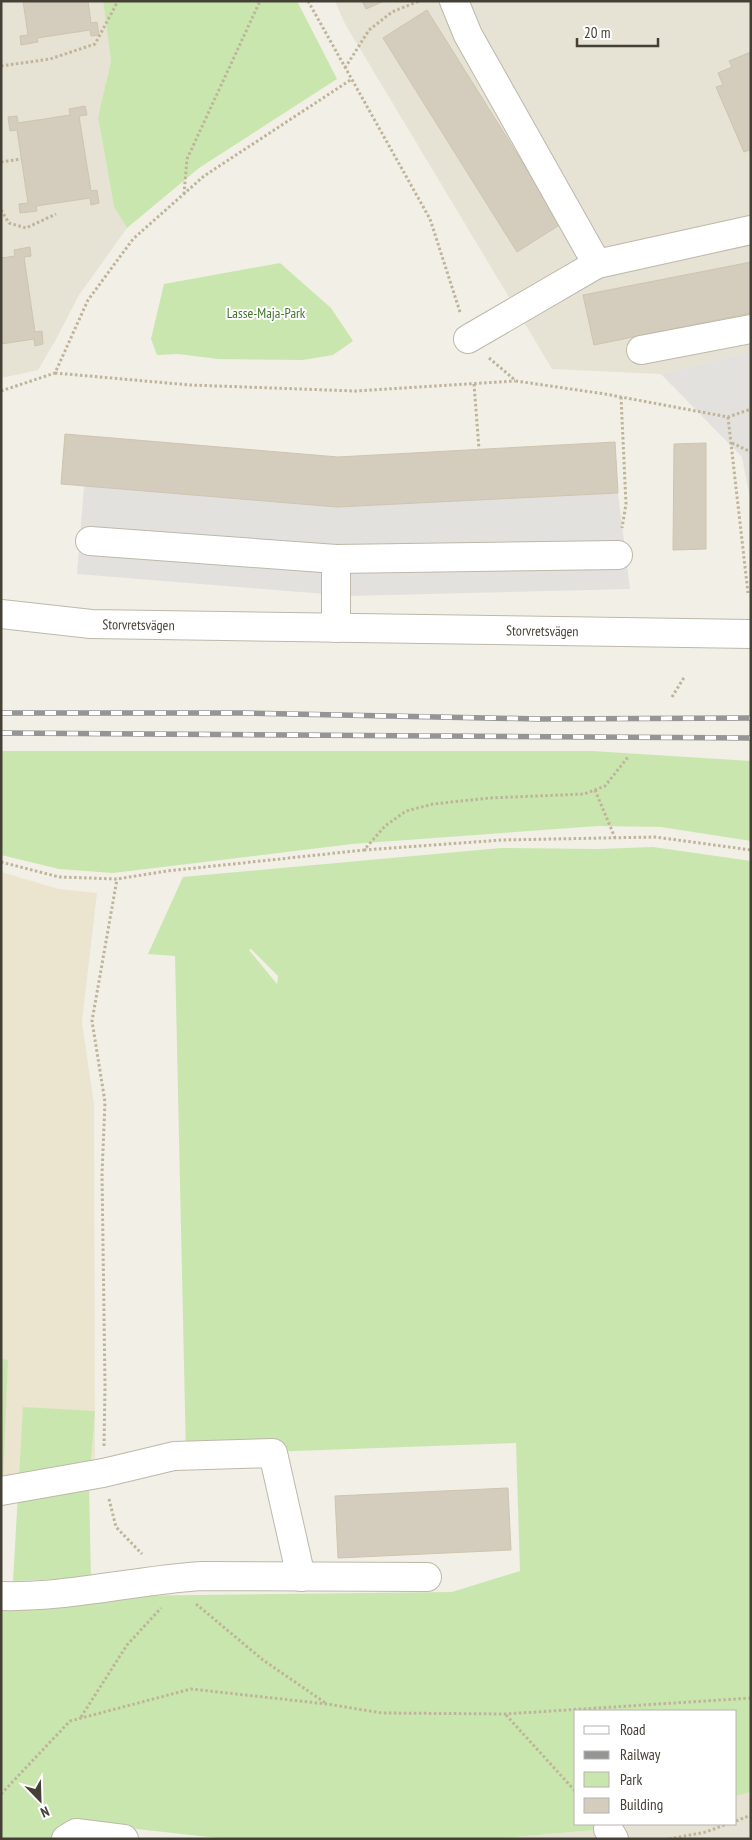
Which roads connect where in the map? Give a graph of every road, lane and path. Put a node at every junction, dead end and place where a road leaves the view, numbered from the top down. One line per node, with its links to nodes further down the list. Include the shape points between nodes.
1 (118, 1): 6 (path, via 95,44 50,59)
2 (260, 1): 11 (path, via 187,159)
3 (308, 1): 7 (path)
4 (419, 1): 7 (path, via 392,12 370,30)
5 (454, 1): 15 (street, via 468,35)
6 (1, 66)
7 (345, 68): 8 (path)
8 (352, 80): 11 (path, via 204,176); 17 (path, via 430,219)
9 (21, 159): 10 (path)
10 (1, 162)
11 (184, 194): 19 (path, via 133,239 88,300)
12 (1, 210): 13 (path, via 9,223 26,228)
13 (56, 214)
14 (751, 230): 15 (street)
15 (597, 264): 17 (street)
16 (751, 330): 18 (street)
17 (468, 339): 20 (path)
18 (641, 350)
19 (55, 373): 21 (path, via 190,385 355,391); 22 (path)
20 (516, 381): 21 (path); 23 (path)
21 (474, 384): 27 (path)
22 (1, 391)
23 (621, 397): 25 (path); 30 (path, via 626,504)
24 (751, 409): 25 (path)
25 (728, 416): 26 (path)
26 (731, 442): 28 (path); 32 (path)
27 (479, 449)
28 (751, 452)
29 (90, 541): 31 (street)
30 (618, 556): 31 (street)
31 (336, 559): 34 (street)
32 (748, 593)
33 (1, 614): 34 (street, Storvretsvägen, via 91,624)
34 (336, 628): 35 (street, Storvretsvägen)
35 (751, 634)
36 (685, 676): 37 (path)
37 (672, 697)
38 (628, 757): 39 (path, via 605,786)
39 (594, 790): 40 (path); 41 (path, via 584,794 434,804 406,811 385,826)
40 (615, 838): 41 (path, via 502,840); 42 (path, via 655,837)
41 (364, 850): 44 (path)
42 (751, 850)
43 (1, 862): 44 (path, via 59,877)
44 (117, 879): 45 (path, via 92,1022 105,1102 102,1174)
45 (103, 1473): 46 (street); 47 (street, via 174,1456 274,1454); 49 (path, via 116,1527)
46 (1, 1491)
47 (300, 1576): 48 (street); 49 (street)
48 (427, 1577)
49 (166, 1578): 50 (street, via 32,1596); 53 (path, via 263,1660)
50 (1, 1596)
51 (162, 1607): 55 (path, via 127,1645)
52 (751, 1698): 54 (path)
53 (327, 1704): 54 (path, via 382,1713); 55 (path, via 191,1689)
54 (506, 1714): 56 (path)
55 (80, 1718): 57 (path, via 70,1721)
56 (574, 1790)
57 (1, 1794)
58 (751, 1815): 59 (path)
59 (737, 1821)
60 (724, 1825): 63 (path)
61 (66, 1839): 62 (street, via 76,1833)
62 (124, 1839)
63 (668, 1839)

